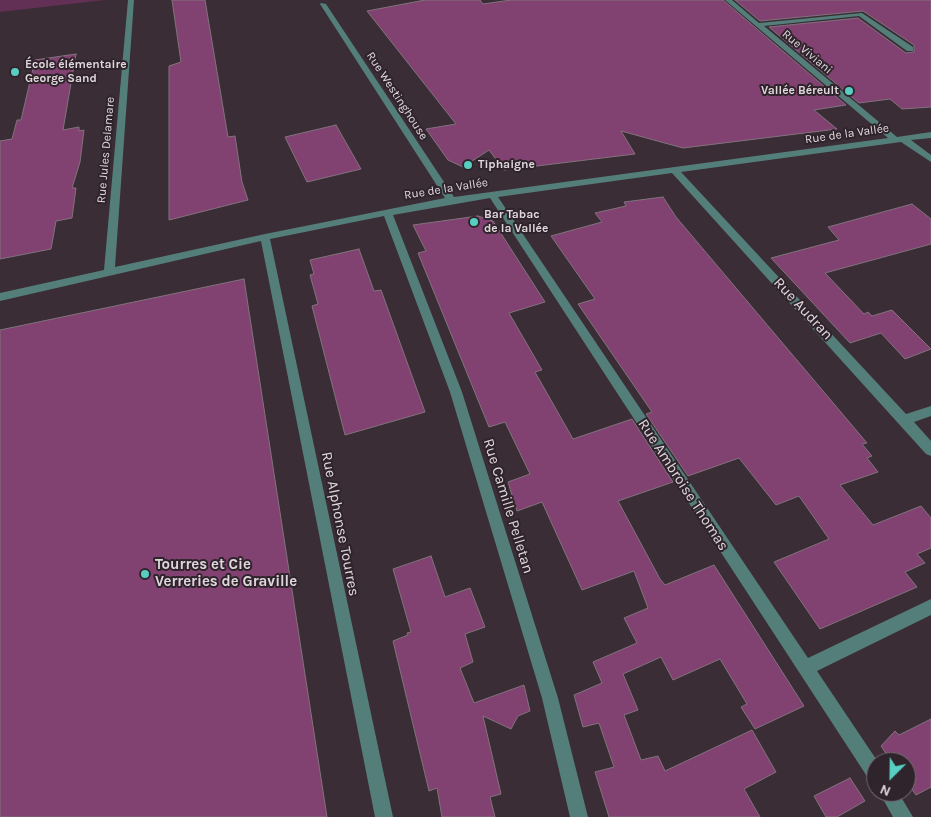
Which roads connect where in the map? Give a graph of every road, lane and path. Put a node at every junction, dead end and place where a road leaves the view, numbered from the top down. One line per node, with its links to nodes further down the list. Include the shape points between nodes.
1 (131, 0): 14 (street, Rue Jules Delamare)
2 (728, 0): 4 (street, Rue Viviani)
3 (323, 4): 11 (street, Rue Westinghouse)
4 (758, 25): 5 (street, via 860,14); 7 (street, Rue Viviani)
5 (910, 49)
6 (931, 135): 7 (street, Rue de la Vallée)
7 (899, 139): 8 (street, Rue Viviani); 9 (street, Rue de la Vallée)
8 (931, 159)
9 (674, 170): 10 (street, Rue de la Vallée); 17 (street, Rue Audran)
10 (492, 194): 11 (street, Rue de la Vallée); 20 (street, Rue Ambroise Thomas)
11 (451, 200): 12 (street, Rue de la Vallée)
12 (387, 212): 13 (street, Rue de la Vallée); 24 (street, Rue Camille Pelletan, via 456,392 550,698)
13 (265, 237): 14 (street, Rue de la Vallée); 23 (street, Rue Alphonse Tourres)
14 (109, 272): 15 (street, Rue de la Vallée)
15 (0, 298)
16 (931, 411): 17 (street)
17 (904, 420): 18 (street, Rue Audran)
18 (931, 450)
19 (931, 607): 20 (street)
20 (805, 668): 21 (street, Rue Ambroise Thomas)
21 (866, 760)
22 (894, 802): 25 (street)
23 (384, 817)
24 (579, 817)
25 (904, 817)

